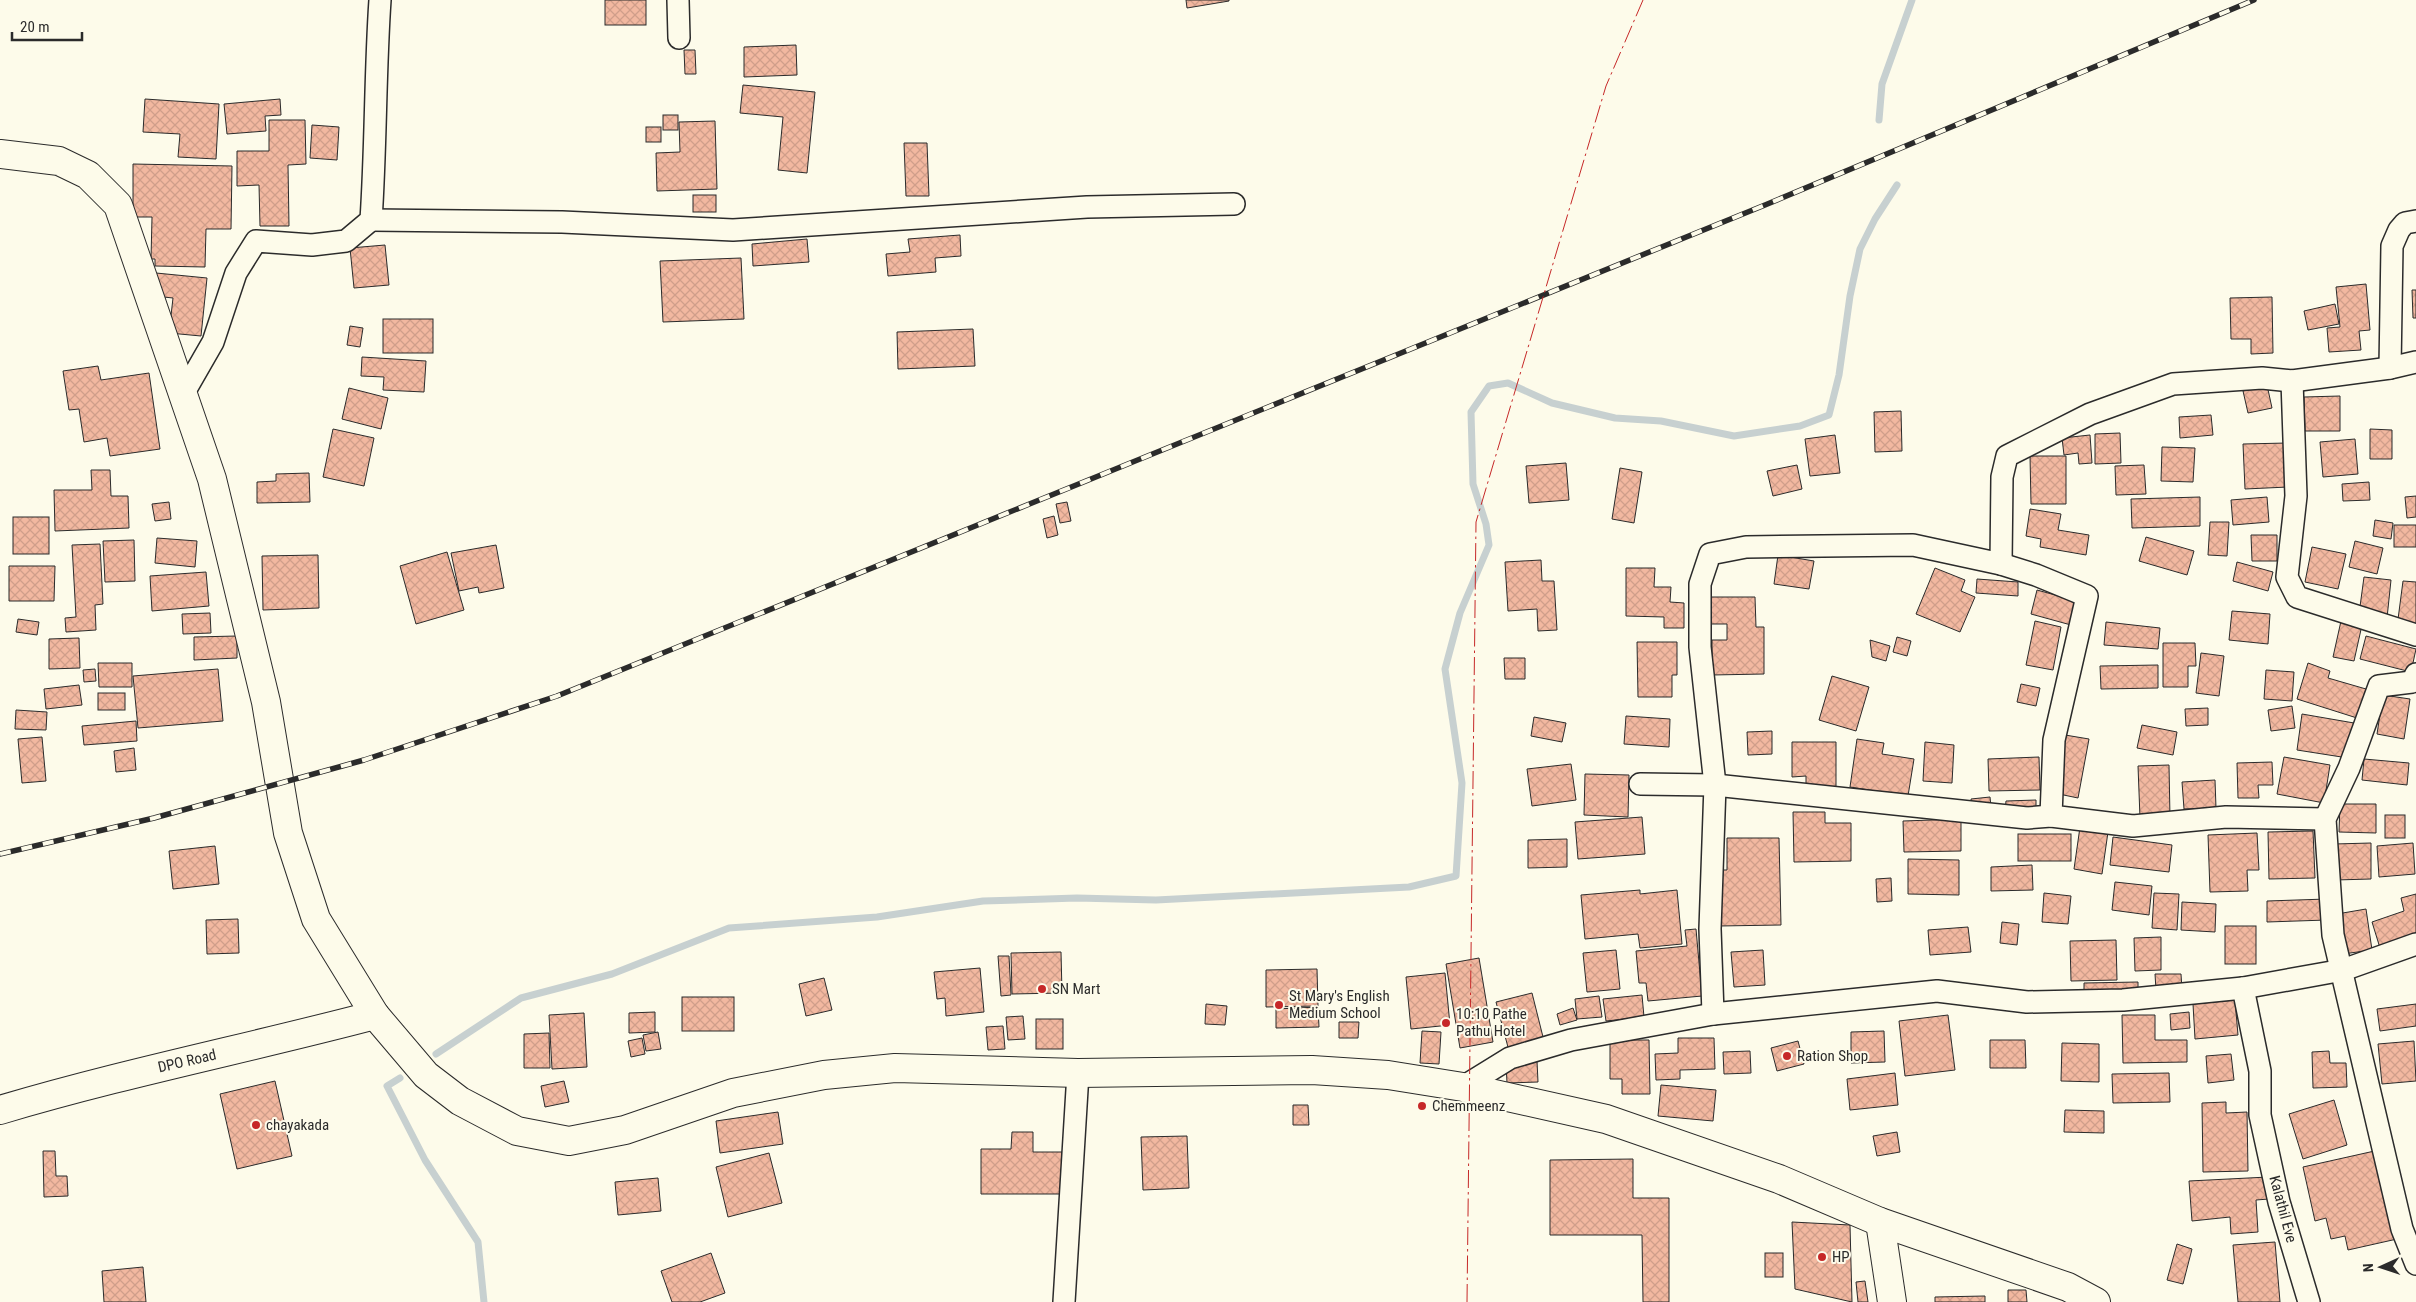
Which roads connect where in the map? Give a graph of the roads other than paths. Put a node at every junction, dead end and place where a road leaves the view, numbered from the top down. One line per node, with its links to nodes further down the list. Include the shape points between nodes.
1 (380, 0): 6 (street)
2 (678, 0): 3 (street)
3 (679, 38)
4 (0, 154): 11 (main road, via 59,161 88,175 118,205)
5 (1234, 204): 6 (street, via 1087,207 733,230 562,222)
6 (371, 220): 11 (street, via 346,241 312,245 256,241 236,272 213,342)
7 (2416, 222): 9 (street, via 2405,223 2392,246)
8 (2416, 362): 9 (street)
9 (2390, 368): 10 (street)
10 (2292, 381): 12 (street, via 2262,378 2173,384 2090,414 2007,456 2002,477); 13 (street, via 2296,496 2287,577 2293,592 2297,597)
11 (182, 396): 23 (main road, via 212,479 266,702 288,832 316,919)
12 (2002, 564): 16 (street, via 1913,545 1746,547 1710,554 1700,584 1700,647); 17 (street, via 2036,574 2087,596 2054,740)
13 (2416, 635)
14 (2416, 674): 18 (street, via 2412,682 2380,686 2349,768)
15 (1640, 784): 16 (street)
16 (1714, 785): 17 (street, via 2027,818); 22 (street, via 1710,929)
17 (2051, 816): 18 (street, via 2133,826 2226,817)
18 (2325, 819): 20 (street, via 2333,935)
19 (2416, 944): 20 (street)
20 (2343, 970): 21 (street); 28 (street, via 2402,1229)
21 (2242, 988): 22 (street, via 2123,1000 2027,1002 1937,990); 32 (street, Kalathil Eve, via 2260,1071 2260,1115 2279,1202)
22 (1713, 1014): 25 (street, via 1571,1040 1510,1058)
23 (375, 1015): 24 (main road, via 426,1075 460,1101 517,1131 569,1141 625,1130 733,1093 824,1075 895,1068); 26 (main road, DPO Road)
24 (1078, 1073): 25 (main road, via 1312,1070 1388,1075); 29 (street)
25 (1462, 1087): 27 (main road, via 1606,1119 1780,1179)
26 (0, 1110)
27 (1880, 1222): 30 (main road); 31 (main road, via 2068,1287)
28 (2416, 1264)
29 (1064, 1302)
30 (1892, 1302)
31 (2096, 1302)
32 (2309, 1302)

